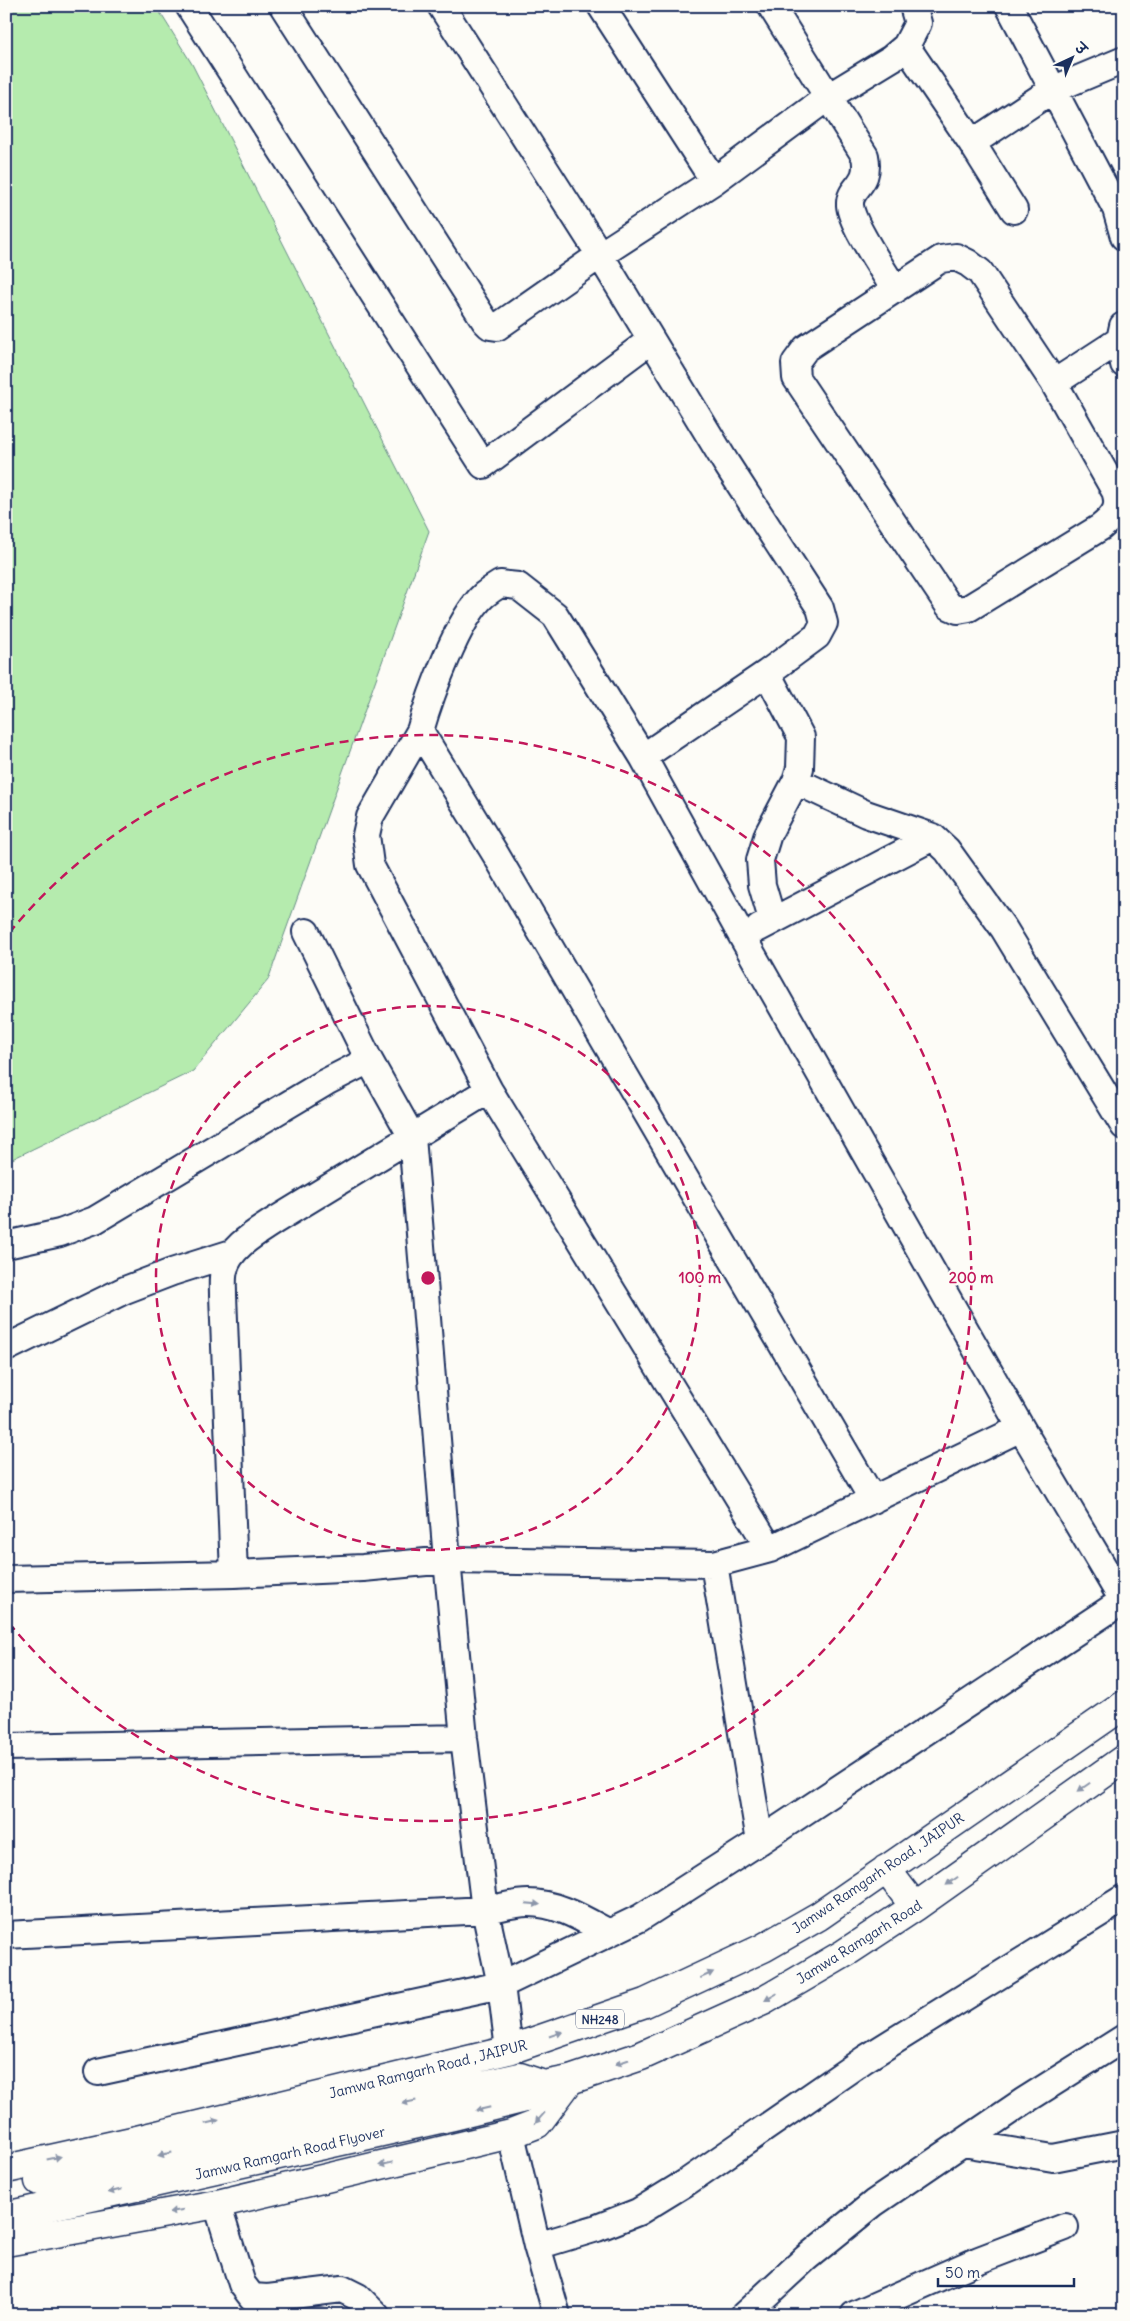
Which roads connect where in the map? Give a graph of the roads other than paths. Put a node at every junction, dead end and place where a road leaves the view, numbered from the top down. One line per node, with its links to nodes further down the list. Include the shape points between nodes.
1 (188, 6): 19 (street, via 483,465)
2 (283, 6): 17 (street, via 490,326 497,327)
3 (441, 6): 17 (street)
4 (601, 6): 13 (street)
5 (771, 6): 11 (street)
6 (914, 6): 8 (street, via 918,23)
7 (1009, 6): 10 (street)
8 (906, 46): 11 (street); 12 (street)
9 (1124, 60): 10 (street)
10 (1052, 90): 12 (street); 14 (street)
11 (828, 97): 13 (street); 18 (street, via 866,156 868,168 865,178 850,204 854,218)
12 (972, 142): 15 (street)
13 (714, 180): 17 (street)
14 (1120, 205): 16 (street)
15 (1014, 210)
16 (1124, 237)
17 (600, 255): 19 (street)
18 (895, 290): 21 (street, via 941,259 956,257 968,263 980,272); 21 (street, via 806,348 795,363 796,378 949,606 958,610 969,608 1114,516 1119,502 1115,491)
19 (651, 340): 22 (street, via 820,608 824,623 818,636)
20 (1122, 342): 21 (street)
21 (1054, 383)
22 (767, 673): 24 (street); 25 (street, via 801,737 800,768)
23 (420, 731): 24 (street, via 466,618 483,595 500,584 518,586 555,615); 31 (street, via 370,817 366,835 370,864); 38 (street, via 496,855)
24 (643, 757): 29 (street)
25 (796, 781): 26 (street, via 866,814); 27 (street, via 768,834 760,860 762,885)
26 (933, 837): 27 (street); 32 (street, via 947,850 1004,929)
27 (772, 919): 29 (street)
28 (306, 932): 30 (street)
29 (743, 938): 37 (street)
30 (370, 1060): 33 (street); 34 (street, via 333,1077 95,1220 60,1234)
31 (489, 1090): 33 (street); 39 (street)
32 (1124, 1126)
33 (412, 1137): 35 (street, via 274,1221); 40 (street)
34 (6, 1245)
35 (232, 1254): 36 (street, via 125,1290); 42 (street, via 224,1270 223,1295)
36 (6, 1348)
37 (1022, 1428): 38 (street); 44 (street)
38 (873, 1500): 39 (street)
39 (770, 1549): 41 (street)
40 (447, 1560): 41 (street); 42 (street); 46 (street)
41 (714, 1564): 49 (street)
42 (234, 1574): 43 (street)
43 (6, 1579)
44 (1123, 1601): 49 (street)
45 (1124, 1704): 50 (main road, Jamwa Ramgarh Road , JAIPUR / NH248)
46 (464, 1738): 47 (street); 53 (street)
47 (6, 1747)
48 (1124, 1759): 52 (main road, Jamwa Ramgarh Road, one-way to 52)
49 (760, 1841): 54 (street, via 640,1918)
50 (886, 1869): 52 (main road); 58 (main road, Jamwa Ramgarh Road , JAIPUR / NH248, one-way to 50, via 645,2003 746,1956 819,1916)
51 (1124, 1898): 71 (street, via 865,2059 696,2177 646,2207 597,2228)
52 (915, 1907): 60 (main road, Jamwa Ramgarh Road, one-way to 60, via 765,2000 641,2056)
53 (485, 1910): 54 (street, one-way to 54, via 528,1903 552,1906 573,1912); 55 (street); 56 (street)
54 (609, 1933): 56 (street)
55 (6, 1935)
56 (501, 1984): 58 (street); 59 (street)
57 (1124, 2038): 63 (street)
58 (509, 2050): 65 (main road, Jamwa Ramgarh Road , JAIPUR / NH248, one-way to 58)
59 (98, 2072)
60 (557, 2082): 61 (main road, one-way to 61, via 520,2077); 62 (main road, one-way to 62, via 537,2124)
61 (455, 2104): 66 (main road, one-way to 66); 68 (main road, Jamwa Ramgarh Road Flyover, one-way to 68)
62 (511, 2134): 67 (main road, one-way to 67); 71 (street)
63 (963, 2143): 64 (street, via 1053,2158); 74 (street, via 874,2203 806,2258)
64 (1124, 2144)
65 (6, 2169)
66 (6, 2188)
67 (217, 2204): 70 (main road, one-way to 70); 72 (street, via 242,2284 252,2297 342,2289 358,2297)
68 (6, 2216)
69 (1065, 2228): 75 (street, via 979,2260)
70 (6, 2242)
71 (537, 2246): 73 (street)
72 (376, 2315)
73 (557, 2315)
74 (744, 2315)
75 (854, 2315)

